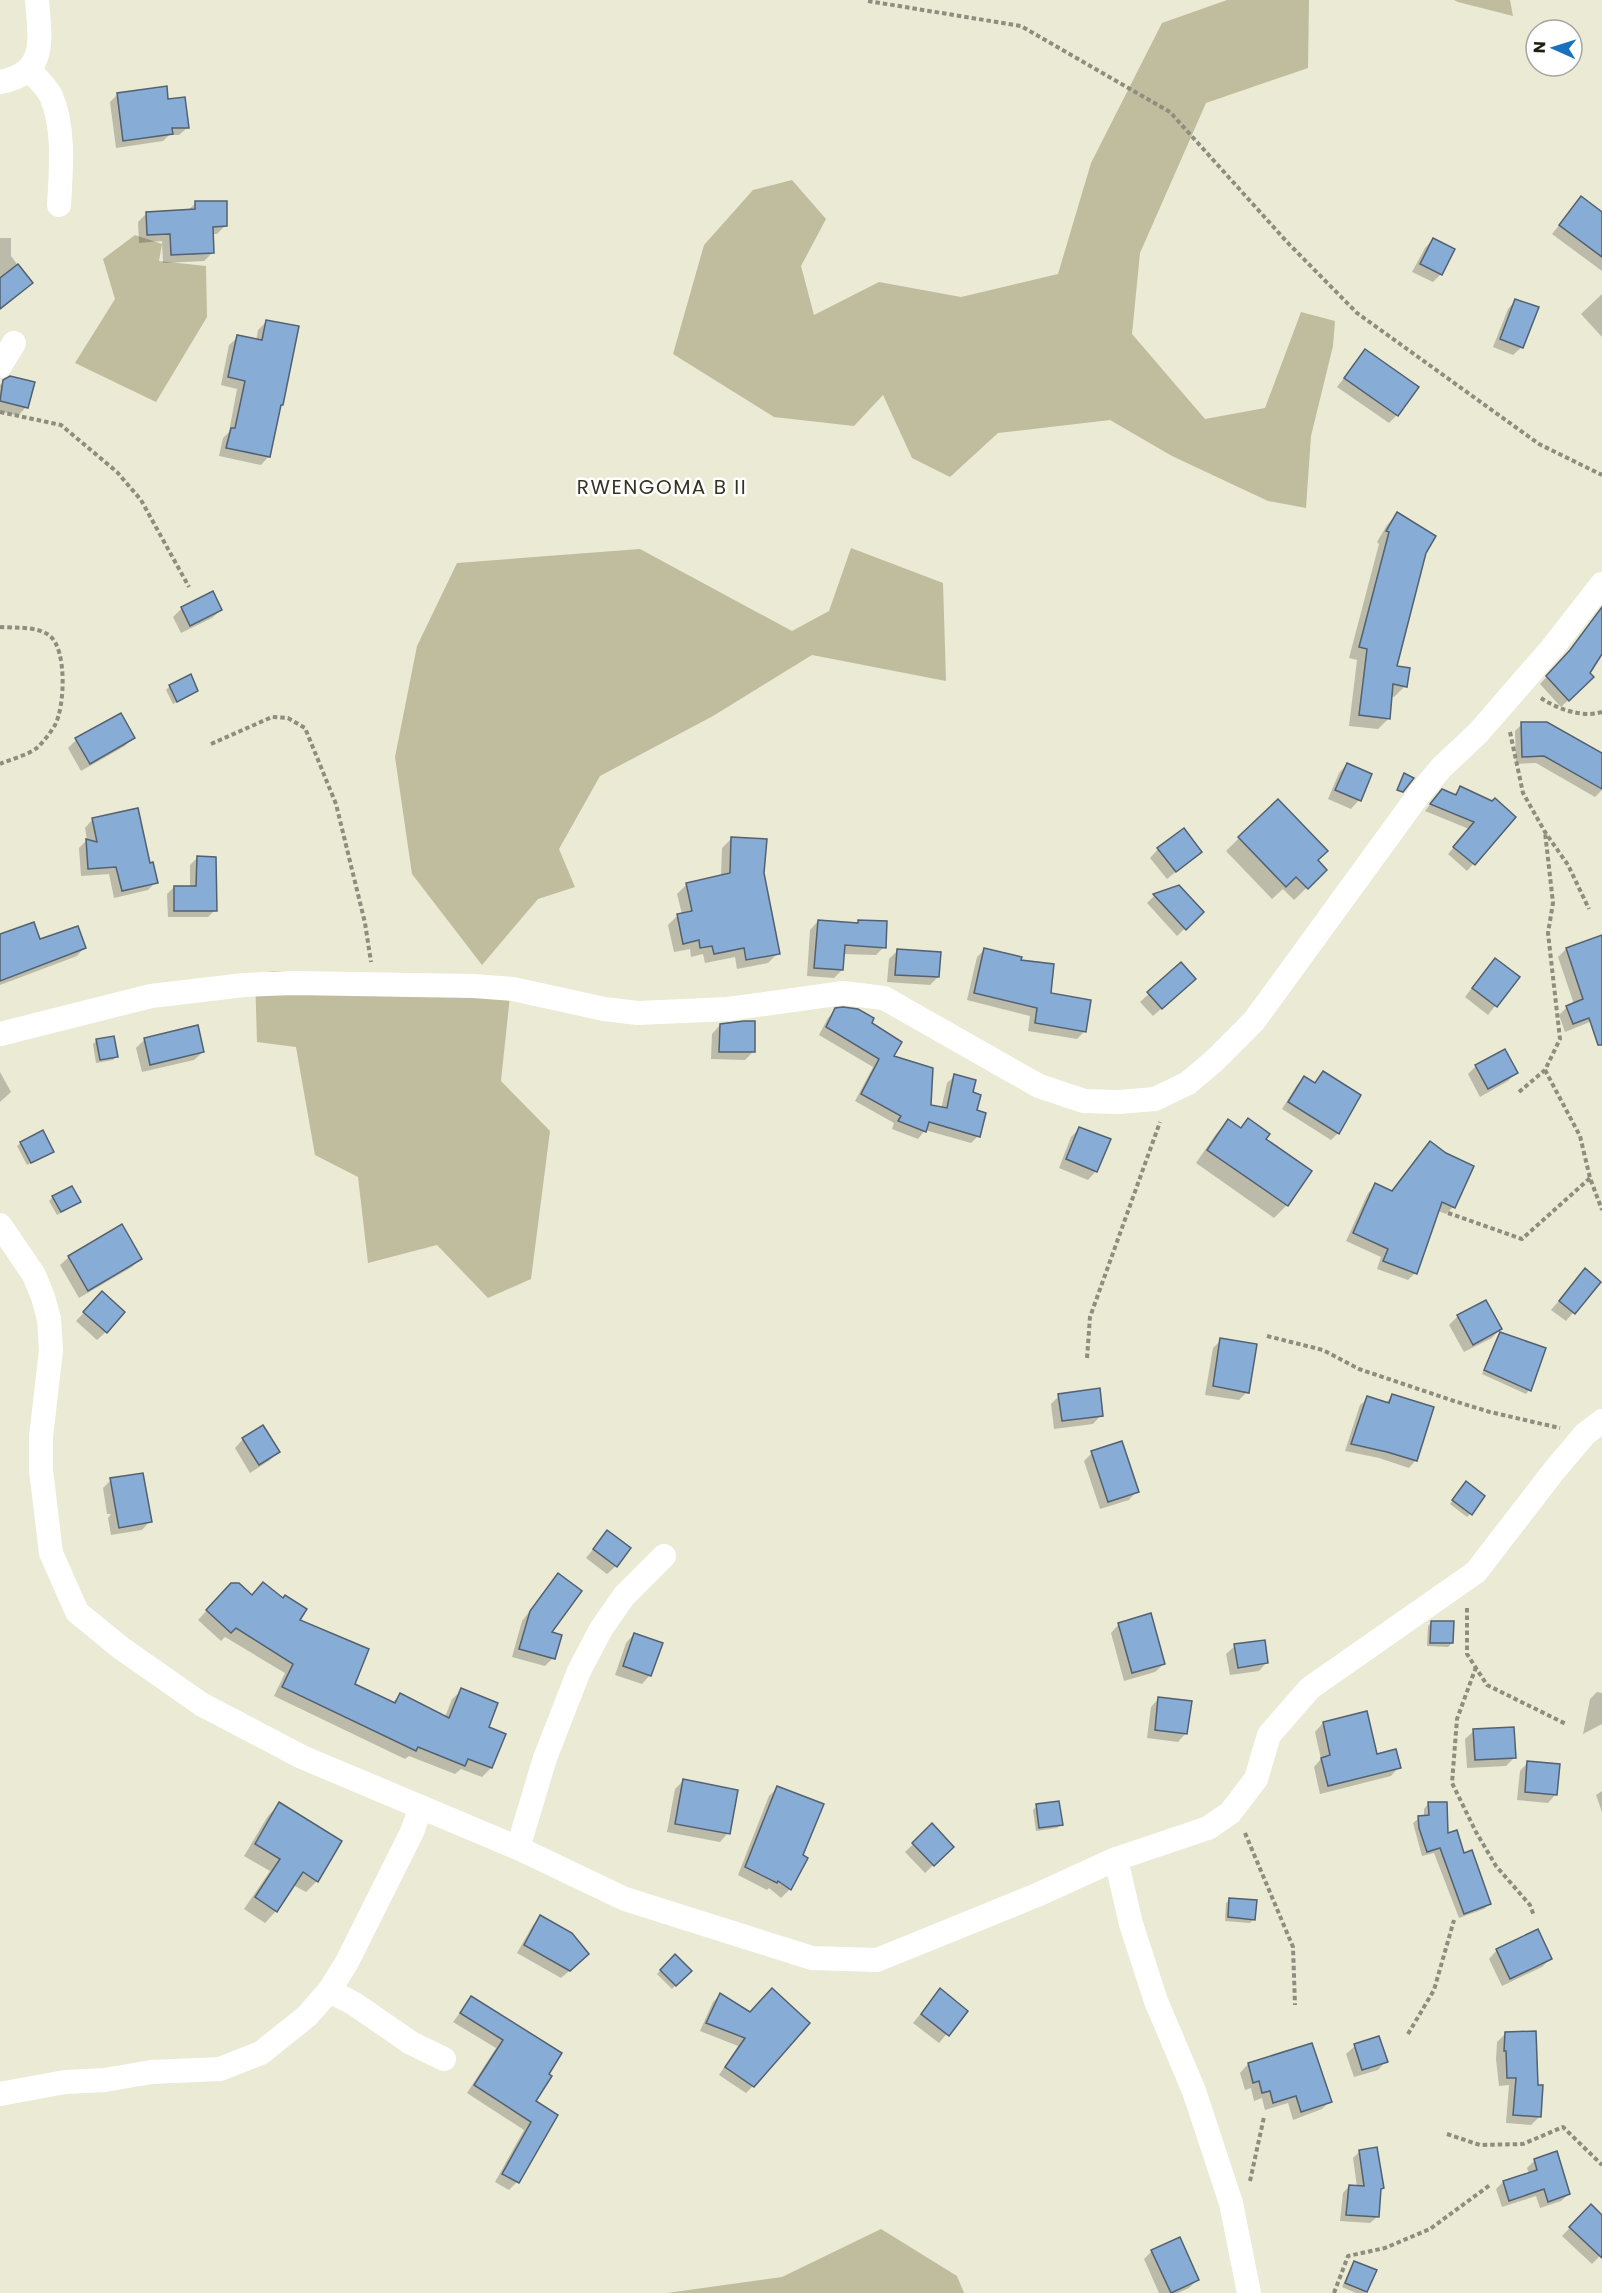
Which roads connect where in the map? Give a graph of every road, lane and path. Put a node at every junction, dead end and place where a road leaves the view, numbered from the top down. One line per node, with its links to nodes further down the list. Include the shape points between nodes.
1 (37, 0): 3 (street, via 38,57)
2 (868, 1): 9 (path, via 1021,26 1170,112 1357,313 1539,444)
3 (30, 70): 4 (street, via 15,80); 5 (street, via 50,95 58,125)
4 (0, 82)
5 (59, 205)
6 (14, 343): 7 (street)
7 (0, 366)
8 (0, 412): 11 (path, via 61,425 117,472 141,500)
9 (1602, 475)
10 (1602, 584): 13 (street)
11 (189, 587)
12 (0, 627): 17 (path, via 48,634 61,656 62,683 61,709 55,725 36,748)
13 (1520, 684): 14 (street); 15 (path, via 1551,705 1590,716)
14 (1504, 702): 18 (path, via 1523,793); 23 (street, via 1419,794 1254,1021 1188,1083)
15 (1602, 712)
16 (211, 744): 20 (path, via 272,717 288,718 305,728 336,804 365,923)
17 (0, 764)
18 (1545, 832): 19 (path, via 1568,865); 22 (path, via 1553,903 1548,933 1560,1039)
19 (1589, 909)
20 (375, 984): 21 (street, via 244,985 151,996); 23 (street, via 513,989 638,1013 728,1009 843,993 864,994 884,998 1039,1086 1084,1101 1155,1099)
21 (0, 1034)
22 (1545, 1070): 24 (path); 25 (path, via 1580,1136)
23 (1170, 1091): 30 (path, via 1090,1317)
24 (1519, 1092)
25 (1590, 1178): 26 (path); 27 (path, via 1522,1239)
26 (1602, 1210)
27 (1448, 1213)
28 (0, 1225): 36 (street, via 34,1275 49,1319 51,1350 41,1470 51,1553 77,1612 201,1704 302,1757)
29 (1268, 1336): 31 (path, via 1323,1350 1359,1369 1490,1412)
30 (1087, 1358)
31 (1593, 1427): 33 (street)
32 (664, 1556): 38 (street, via 624,1596 579,1671 545,1758)
33 (1476, 1572): 34 (path, via 1466,1611 1467,1654); 37 (street, via 1310,1688 1269,1735 1256,1779)
34 (1476, 1667): 35 (path, via 1486,1684); 40 (path, via 1457,1719 1452,1783 1496,1866 1530,1905)
35 (1566, 1724)
36 (421, 1807): 38 (street); 42 (street, via 412,1832)
37 (1230, 1813): 39 (street, via 1208,1828); 43 (path, via 1243,1828 1293,1947)
38 (518, 1848): 39 (street, via 625,1899 812,1958 877,1960)
39 (1116, 1859): 51 (street, via 1149,1979 1194,2091)
40 (1534, 1916)
41 (1454, 1920): 44 (path, via 1434,1990)
42 (329, 1991): 45 (street, via 411,2043); 46 (street, via 307,2016 261,2053 220,2069 151,2072)
43 (1295, 2005)
44 (1408, 2034)
45 (444, 2059)
46 (0, 2094)
47 (1264, 2117): 51 (path, via 1247,2192)
48 (1447, 2134): 49 (path, via 1480,2145 1523,2144 1563,2127)
49 (1602, 2165)
50 (1490, 2185): 53 (path, via 1430,2229 1385,2248 1348,2256)
51 (1231, 2203): 52 (street)
52 (1249, 2293)
53 (1335, 2293)

